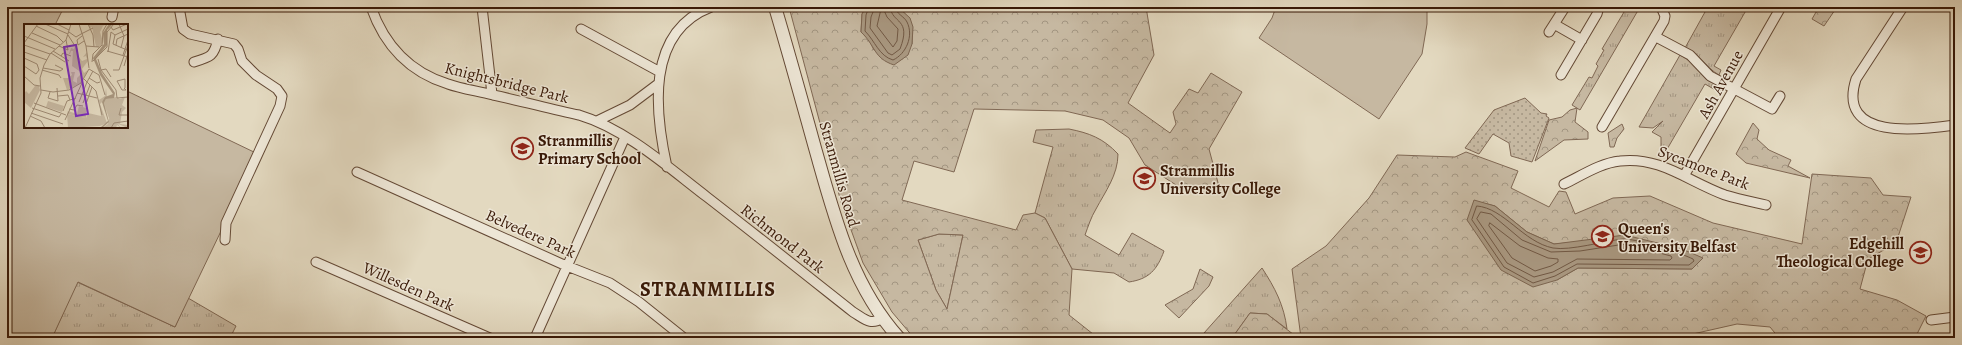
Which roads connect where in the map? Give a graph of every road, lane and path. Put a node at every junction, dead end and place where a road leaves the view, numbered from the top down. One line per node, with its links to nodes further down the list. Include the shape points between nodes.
1 (114, 7): 12 (street)
2 (179, 7): 17 (street, via 183,29 190,34)
3 (371, 7): 24 (street, Knightsbridge Park, via 382,35 411,64 442,82)
4 (482, 7): 24 (street)
5 (711, 7): 20 (street, via 696,15 676,35 666,51)
6 (775, 7): 39 (street, Stranmillis Road, via 838,227 851,262)
7 (1565, 7): 13 (street)
8 (1599, 7): 18 (street)
9 (1661, 7): 16 (street, via 1664,21)
10 (1781, 7): 23 (street, Ash Avenue)
11 (1903, 7): 27 (street, via 1856,79 1852,89 1855,110 1873,123 1898,130)
12 (112, 17)
13 (1554, 24): 15 (street); 18 (street)
14 (581, 29): 20 (street)
15 (1550, 32)
16 (1656, 37): 23 (street, via 1690,55 1710,76); 28 (street)
17 (218, 39): 19 (street, via 213,54); 35 (street, via 234,44 242,61 282,96 280,106 226,223)
18 (1582, 40): 21 (street)
19 (194, 62)
20 (660, 72): 22 (street)
21 (1561, 75)
22 (658, 84): 26 (street, via 641,98); 30 (street, via 658,125)
23 (1734, 89): 25 (street, via 1772,109); 32 (street, Ash Avenue)
24 (492, 94): 26 (street, Knightsbridge Park)
25 (1780, 96)
26 (597, 121): 29 (street, Richmond Park)
27 (1955, 125)
28 (1602, 127)
29 (625, 137): 30 (street, Richmond Park); 37 (street)
30 (668, 167): 39 (street, Richmond Park, via 854,312 869,322 874,323)
31 (357, 172): 37 (street, Belvedere Park)
32 (1684, 176): 33 (street, Sycamore Park, via 1656,163 1620,160 1607,163); 34 (street, Sycamore Park, via 1726,195)
33 (1564, 184)
34 (1766, 205)
35 (224, 240)
36 (316, 262): 41 (street, Willesden Park)
37 (567, 266): 42 (street); 43 (street, Belvedere Park, via 610,283 639,302)
38 (1955, 317): 40 (street)
39 (883, 318): 44 (street, Stranmillis Road)
40 (1931, 320)
41 (490, 338)
42 (535, 338)
43 (684, 338)
44 (899, 338)

